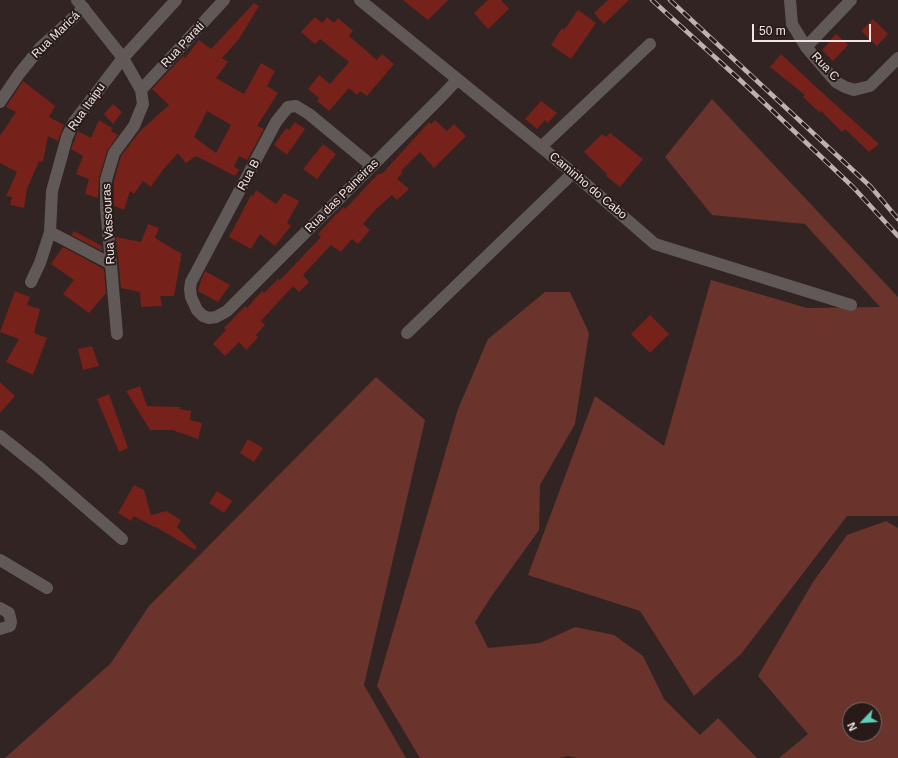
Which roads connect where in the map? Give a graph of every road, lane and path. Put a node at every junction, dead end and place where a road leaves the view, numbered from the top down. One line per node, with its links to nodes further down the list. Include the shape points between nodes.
1 (176, 0): 9 (street, Rua Itaipu)
2 (224, 0): 12 (street, Rua Parati)
3 (360, 0): 11 (street, Caminho do Cabo)
4 (790, 0): 8 (street, Rua C, via 792,24)
5 (852, 0): 8 (street)
6 (81, 4): 9 (street, Rua Vassouras); 13 (street, Rua Maricá, via 40,48)
7 (650, 44): 14 (street)
8 (806, 47): 10 (street, Rua C, via 836,82 854,90 870,86)
9 (123, 58): 12 (street, Rua Vassouras); 17 (street, Rua Itaipu, via 74,122 67,137 52,191)
10 (898, 58)
11 (457, 80): 14 (street, Caminho do Cabo); 15 (street, Rua das Paineiras)
12 (141, 90): 18 (street, Rua Vassouras, via 141,111 134,126 114,154 106,180)
13 (0, 102)
14 (541, 147): 16 (street, Caminho do Cabo)
15 (372, 166): 21 (street, Rua das Paineiras); 21 (street, Rua B, via 309,114 296,106 288,107 276,122 191,282 191,297 203,316 216,317)
16 (573, 173): 20 (street, Caminho do Cabo, via 655,244); 22 (street)
17 (50, 232): 18 (street); 19 (street, Rua Itaipu)
18 (111, 264): 23 (street, Rua Vassouras)
19 (31, 282)
20 (852, 305)
21 (226, 311)
22 (407, 333)
23 (117, 334)
24 (0, 436): 25 (street)
25 (122, 540)
26 (0, 560): 27 (street)
27 (47, 588)
28 (0, 608): 29 (street, via 11,617 10,626)
29 (2, 628)

